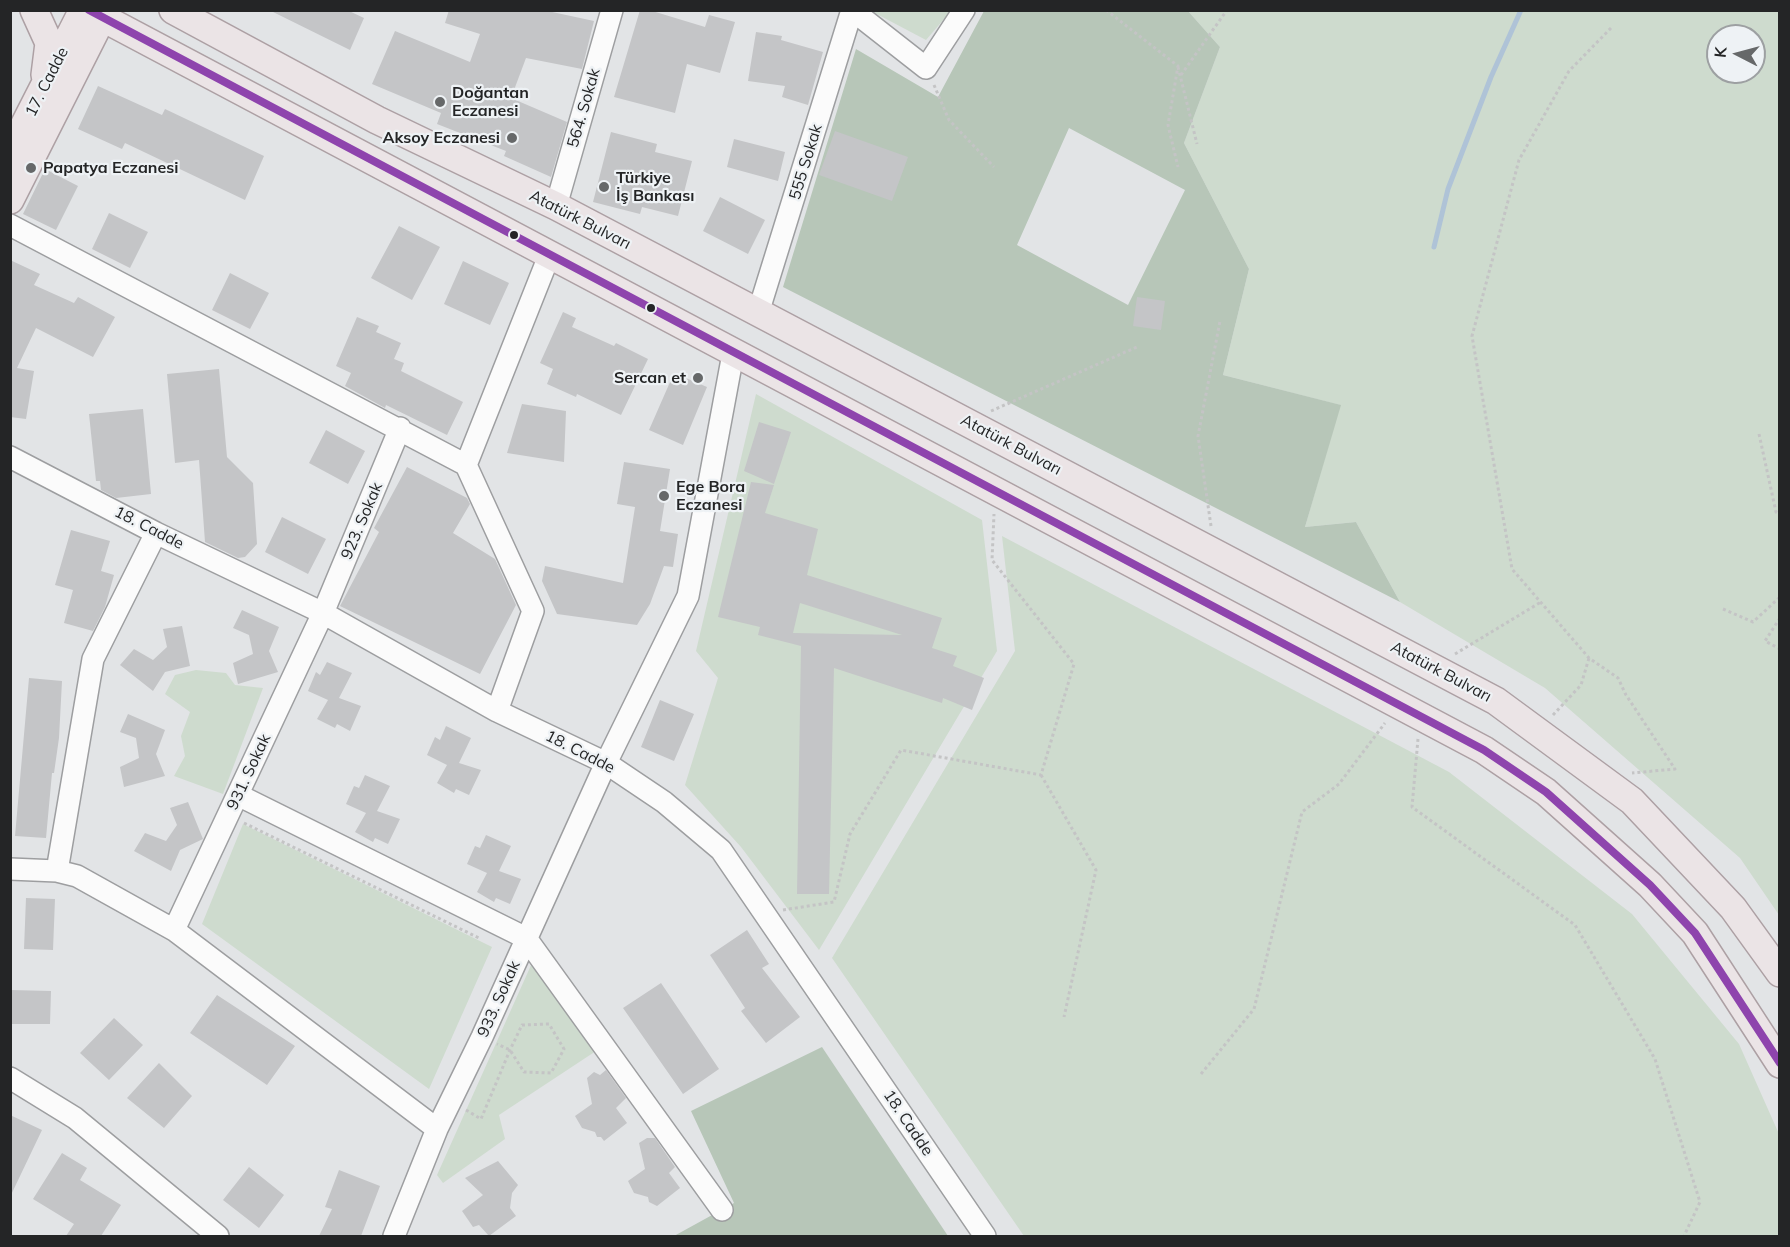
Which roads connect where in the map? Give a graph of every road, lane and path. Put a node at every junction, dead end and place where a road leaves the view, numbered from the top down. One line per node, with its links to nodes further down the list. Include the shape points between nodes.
1 (34, 10): 13 (main road, via 49,44)
2 (173, 10): 19 (main road, Atatürk Bulvarı, via 377,120)
3 (612, 10): 19 (street, 564. Sokak)
4 (964, 10): 11 (street)
5 (1106, 10): 10 (path)
6 (1227, 10): 12 (path)
7 (852, 11): 11 (street); 22 (street, 555 Sokak)
8 (95, 12): 13 (main road, 17. Cadde); 18 (main road); 21 (main road)
9 (1611, 28): 36 (path, via 1569,71 1519,160 1472,336 1512,569)
10 (1178, 66): 12 (path); 17 (path, via 1168,125)
11 (926, 68): 16 (path, via 949,120)
12 (1180, 76): 14 (path)
13 (42, 90): 15 (main road, 17. Cadde)
14 (1197, 144)
15 (10, 153)
16 (994, 167)
17 (1178, 167)
18 (10, 200)
19 (556, 206): 22 (main road, Atatürk Bulvarı)
20 (10, 225): 27 (street)
21 (549, 256): 25 (main road); 30 (street)
22 (758, 313): 26 (main road, Atatürk Bulvarı)
23 (1220, 321): 34 (path, via 1198,436)
24 (1137, 347): 26 (path)
25 (733, 354): 31 (main road); 46 (street, 933. Sokak, via 688,596)
26 (966, 422): 34 (main road, Atatürk Bulvarı)
27 (400, 428): 30 (street); 38 (street, 923. Sokak)
28 (1759, 434): 32 (path)
29 (10, 457): 33 (street, 18. Cadde)
30 (466, 465): 44 (street, via 533,611)
31 (995, 491): 43 (main road); 48 (path, via 992,560 1074,664)
32 (1779, 515)
33 (156, 533): 38 (street, 18. Cadde); 52 (street, via 93,659)
34 (1214, 552): 42 (main road, Atatürk Bulvarı)
35 (1779, 597): 37 (path, via 1753,622)
36 (1540, 602): 41 (path); 42 (path)
37 (1723, 609)
38 (323, 614): 44 (street, 18. Cadde); 49 (street, 931. Sokak)
39 (1779, 618): 40 (path, via 1765,641)
40 (1779, 649)
41 (1589, 658): 45 (path, via 1581,685); 47 (path, via 1618,678 1675,769)
42 (1433, 668): 45 (main road, Atatürk Bulvarı, via 1496,701)
43 (1409, 710): 61 (main road, via 1484,750 1546,792 1650,885 1695,933); 62 (path, via 1339,784 1302,812 1254,1010); 70 (path, via 1412,807 1575,925 1655,1059 1700,1202)
44 (497, 711): 46 (street, 18. Cadde)
45 (1538, 732): 57 (main road, Atatürk Bulvarı, via 1632,801 1733,908)
46 (606, 763): 53 (street, 18. Cadde, via 664,802 721,850); 55 (street, 933. Sokak)
47 (1631, 773)
48 (1041, 775): 53 (path, via 901,750 850,834 834,902); 58 (path, via 1096,870)
49 (238, 795): 54 (street, 931. Sokak); 55 (street)
50 (239, 821): 56 (path)
51 (10, 869): 52 (street)
52 (57, 871): 54 (street, via 95,885)
53 (764, 913): 69 (street, 18. Cadde)
54 (174, 930): 65 (street)
55 (526, 938): 59 (street, 933. Sokak); 66 (street)
56 (490, 943)
57 (1779, 973)
58 (1064, 1017)
59 (482, 1037): 60 (path); 64 (street, 933. Sokak)
60 (510, 1050): 60 (path, via 524,1072 551,1073 564,1050 549,1024 522,1025); 64 (path, via 481,1119)
61 (1779, 1064)
62 (1201, 1074)
63 (10, 1078): 67 (street, via 75,1118)
64 (451, 1102): 65 (street, 933. Sokak)
65 (437, 1129): 68 (street, 933. Sokak)
66 (722, 1210)
67 (218, 1236)
68 (394, 1236)
69 (985, 1236)
70 (1684, 1236)

